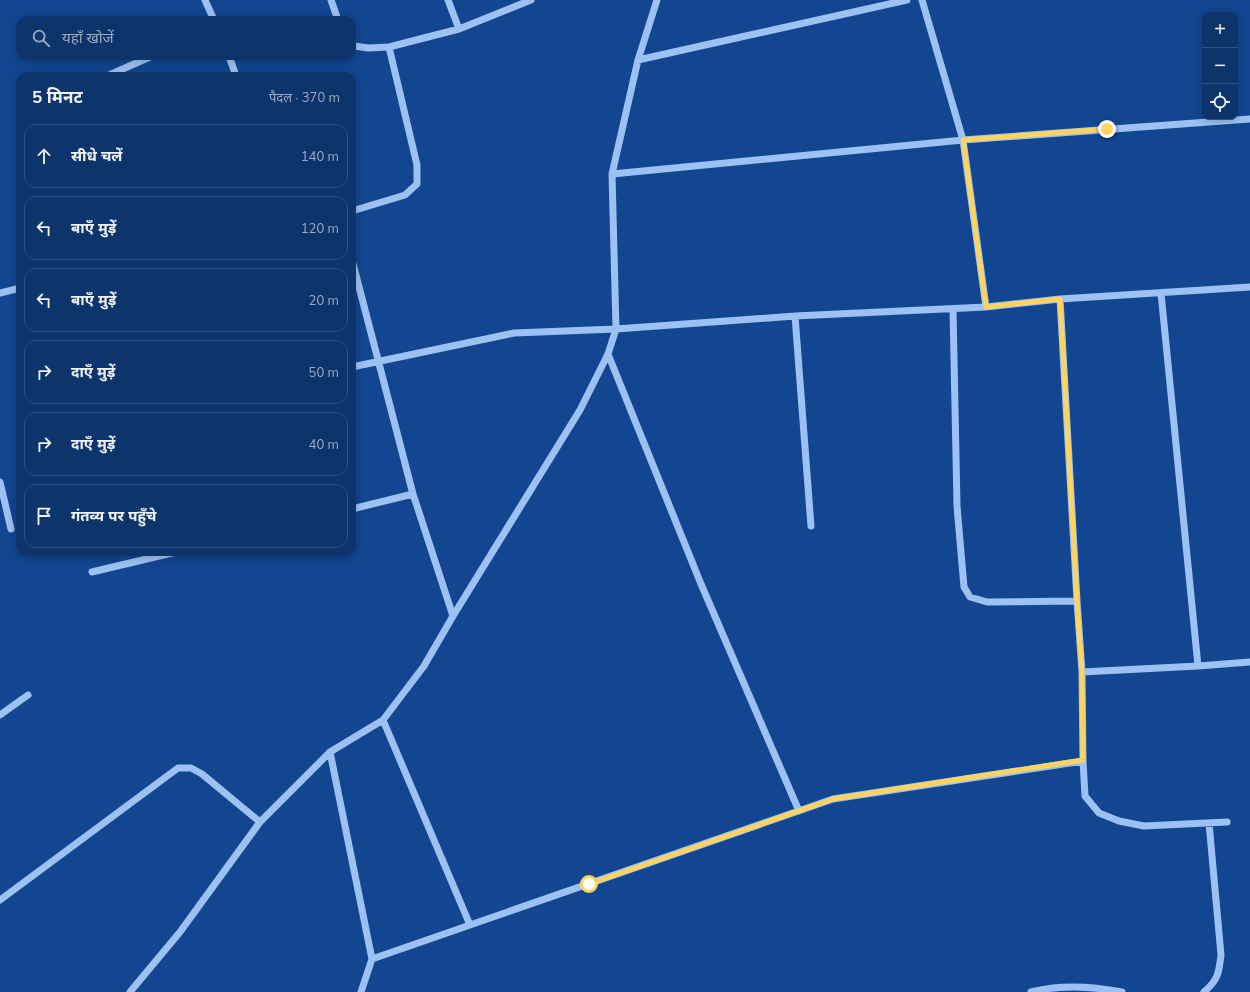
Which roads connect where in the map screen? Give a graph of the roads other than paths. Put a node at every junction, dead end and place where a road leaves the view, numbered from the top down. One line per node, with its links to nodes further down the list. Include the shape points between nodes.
1 (205, 0): 8 (street)
2 (331, 0): 9 (street)
3 (448, 0): 10 (street)
4 (531, 0): 10 (street)
5 (657, 0): 15 (street)
6 (907, 0): 15 (street)
7 (922, 0): 19 (street)
8 (212, 16)
9 (337, 16)
10 (459, 29): 12 (street)
11 (356, 46): 12 (street)
12 (388, 46): 21 (street, via 417,165 417,184 405,195)
13 (143, 60): 16 (street)
14 (230, 60): 17 (street)
15 (638, 60): 20 (street)
16 (116, 72)
17 (235, 72)
18 (1250, 119): 19 (street)
19 (963, 140): 20 (street); 28 (street)
20 (612, 174): 31 (street)
21 (356, 210)
22 (356, 275): 33 (street)
23 (1250, 287): 26 (street)
24 (16, 289): 25 (street)
25 (0, 293)
26 (1161, 293): 27 (street); 45 (street)
27 (1060, 299): 28 (street); 42 (street)
28 (986, 307): 29 (street)
29 (953, 309): 30 (street); 42 (street, via 957,506 964,587 970,597 987,602)
30 (795, 316): 31 (street); 38 (street)
31 (616, 329): 32 (street); 33 (street, via 514,333)
32 (608, 354): 43 (street, via 580,410); 52 (street, via 701,584)
33 (379, 360): 34 (street); 36 (street)
34 (356, 366)
35 (0, 482): 39 (street)
36 (413, 494): 37 (street); 43 (street)
37 (356, 508)
38 (811, 526)
39 (11, 529)
40 (159, 556): 41 (street)
41 (92, 572)
42 (1077, 601): 46 (street)
43 (453, 616): 49 (street, via 424,666)
44 (1250, 662): 45 (street)
45 (1198, 666): 46 (street)
46 (1082, 672): 51 (street)
47 (28, 695): 48 (street)
48 (0, 715)
49 (384, 720): 50 (street); 57 (street)
50 (330, 752): 53 (street); 58 (street)
51 (1083, 760): 52 (street, via 833,799); 55 (street, via 1085,796 1099,813 1119,822 1144,826)
52 (799, 811): 57 (street)
53 (260, 822): 56 (street, via 202,774 191,768 178,768); 59 (street, via 180,932)
54 (1227, 822): 55 (street)
55 (1209, 824): 63 (street, via 1221,955 1218,975)
56 (0, 900)
57 (470, 925): 58 (street)
58 (372, 959): 60 (street)
59 (130, 992)
60 (361, 992)
61 (1031, 992): 62 (street, via 1080,986)
62 (1122, 992)
63 (1204, 992)

